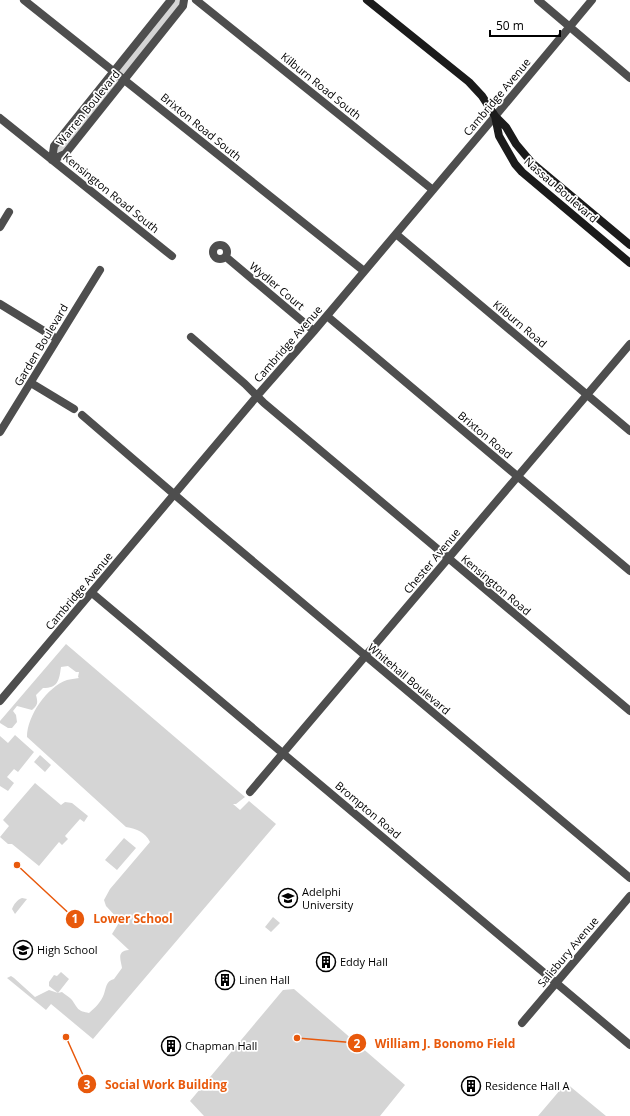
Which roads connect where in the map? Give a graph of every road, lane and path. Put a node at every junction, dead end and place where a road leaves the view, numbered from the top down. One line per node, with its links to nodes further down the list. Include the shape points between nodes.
1 (24, 0): 9 (street, Brixton Road South)
2 (171, 0): 9 (street, Warren Boulevard)
3 (184, 0): 11 (street, Warren Boulevard, via 183,6)
4 (196, 0): 15 (street, Kilburn Road South)
5 (368, 0): 12 (main road, via 469,82 489,104)
6 (538, 0): 8 (street)
7 (592, 0): 8 (street, Cambridge Avenue)
8 (569, 27): 10 (street); 12 (street, Cambridge Avenue)
9 (113, 71): 11 (street, Brixton Road South); 14 (street, Warren Boulevard, via 54,146)
10 (630, 78)
11 (125, 80): 14 (street, Warren Boulevard, via 65,154); 24 (street, Brixton Road South)
12 (495, 116): 15 (street, Cambridge Avenue); 19 (main road, Nassau Boulevard, via 532,163); 22 (main road, Nassau Boulevard, via 499,136 519,168)
13 (0, 118): 14 (street, Kensington Road South)
14 (52, 160): 20 (street, Kensington Road South)
15 (433, 190): 18 (street, Cambridge Avenue)
16 (9, 212): 17 (street)
17 (0, 227)
18 (396, 234): 24 (street, Cambridge Avenue); 32 (street, Kilburn Road)
19 (630, 245)
20 (172, 256)
21 (226, 257): 27 (street, Wydler Court)
22 (630, 263)
23 (100, 270): 29 (street, Garden Boulevard)
24 (364, 272): 26 (street, Cambridge Avenue)
25 (0, 304): 29 (street)
26 (327, 316): 27 (street, Cambridge Avenue); 38 (street, Brixton Road)
27 (314, 331): 33 (street, Cambridge Avenue)
28 (191, 337): 33 (street, Kensington Road)
29 (57, 339): 31 (street, Garden Boulevard)
30 (630, 344): 32 (street, Chester Avenue)
31 (31, 383): 34 (street); 36 (street, Garden Boulevard)
32 (587, 395): 37 (street, Kilburn Road); 38 (street, Chester Avenue)
33 (257, 396): 39 (street, Cambridge Avenue); 40 (street, Kensington Road)
34 (74, 409)
35 (82, 415): 39 (street, Whitehall Boulevard)
36 (0, 431)
37 (630, 431)
38 (518, 477): 40 (street, Chester Avenue); 41 (street, Brixton Road)
39 (175, 495): 42 (street, Cambridge Avenue); 43 (street, Whitehall Boulevard)
40 (448, 559): 43 (street, Chester Avenue); 45 (street, Kensington Road)
41 (630, 571)
42 (92, 592): 44 (street, Cambridge Avenue); 46 (street, Brompton Road)
43 (365, 656): 46 (street, Chester Avenue); 48 (street, Whitehall Boulevard)
44 (0, 701)
45 (630, 711)
46 (283, 753): 47 (street, Chester Avenue); 50 (street, Brompton Road)
47 (250, 792)
48 (630, 878)
49 (630, 896): 50 (street, Salisbury Avenue)
50 (556, 983): 51 (street, Salisbury Avenue); 52 (street, Brompton Road)
51 (522, 1023)
52 (630, 1046)

